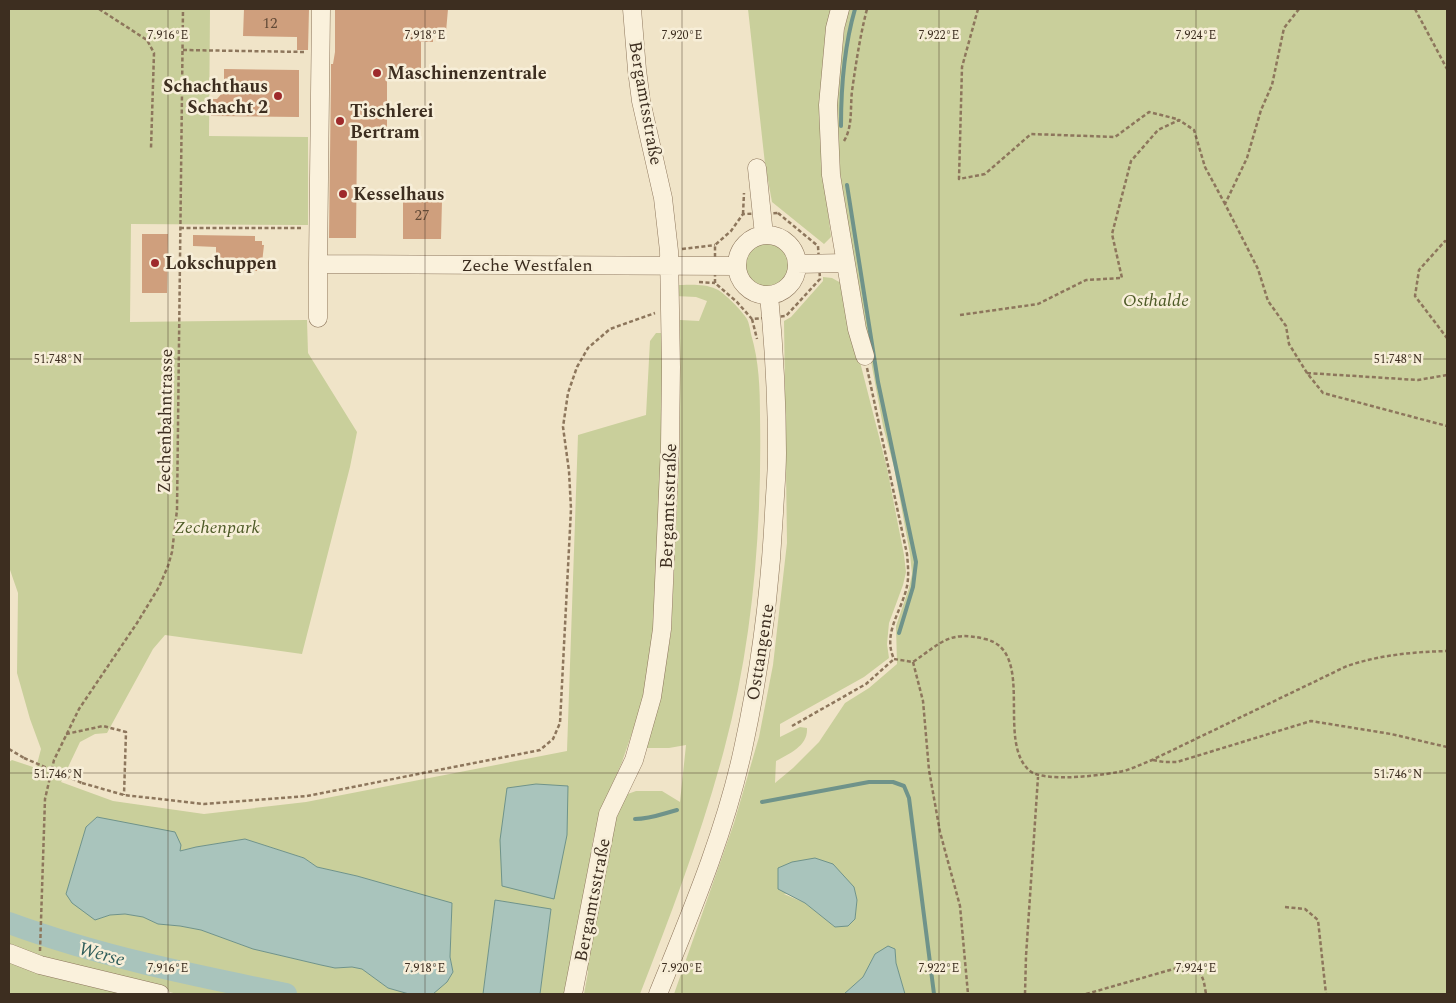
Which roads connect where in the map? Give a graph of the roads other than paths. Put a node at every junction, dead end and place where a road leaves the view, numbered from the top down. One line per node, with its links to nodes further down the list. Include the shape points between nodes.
1 (321, 9): 8 (street)
2 (632, 9): 6 (street, Bergamtsstraße, via 638,78 663,198)
3 (840, 9): 7 (street, via 835,28 828,105 831,175)
4 (757, 168): 5 (street)
5 (764, 235): 9 (street, via 774,236 790,246); 10 (street, via 742,248)
6 (669, 258): 8 (street, Zeche Westfalen); 10 (street, Zeche Westfalen); 16 (street, Bergamtsstraße, via 670,446 662,629 652,697 642,733 634,760 608,814)
7 (846, 263): 9 (street); 13 (street)
8 (318, 264): 12 (street)
9 (797, 264): 11 (street, via 792,281 786,288)
10 (737, 266): 11 (street, via 743,284 760,294)
11 (770, 295): 17 (street, Osttangente, via 776,373 777,454 771,576 764,634 743,749 722,823)
12 (318, 318)
13 (865, 356)
14 (9, 953): 15 (street, via 40,965)
15 (160, 994)
16 (573, 994)
17 (658, 994)

